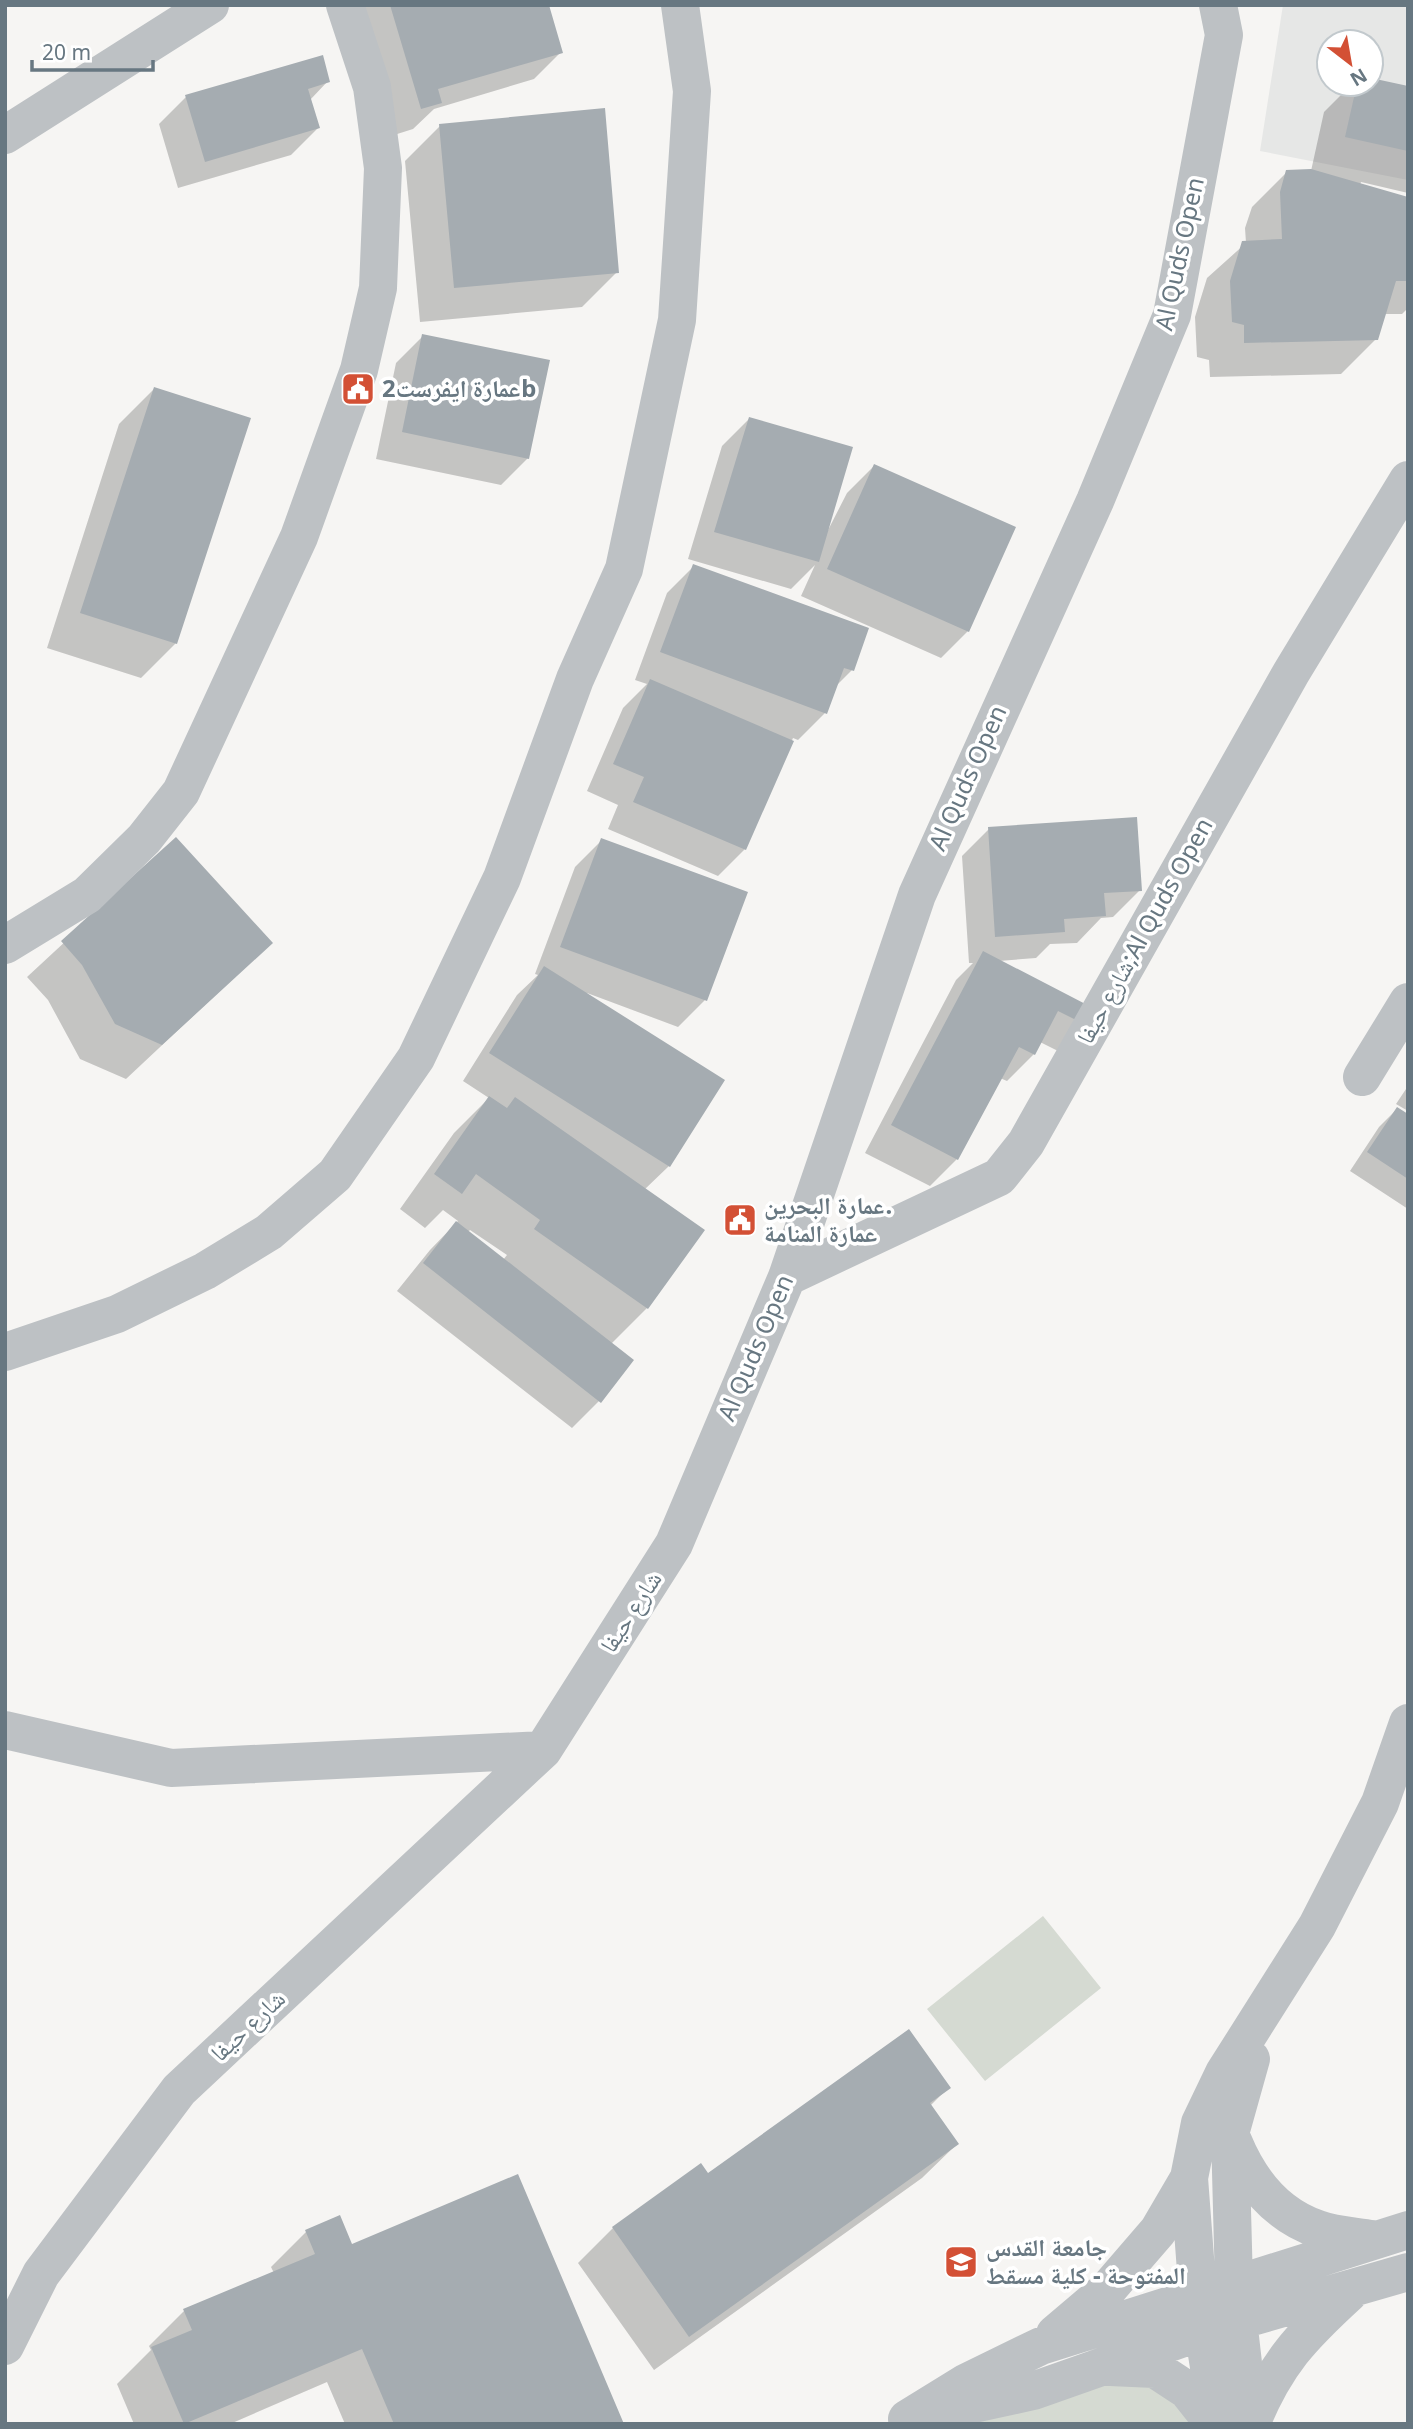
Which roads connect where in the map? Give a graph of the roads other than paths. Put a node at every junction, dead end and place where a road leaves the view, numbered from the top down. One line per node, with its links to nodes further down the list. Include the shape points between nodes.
1 (345, 5): 7 (street, via 372,88 383,168 377,288 359,370 303,524 181,792 144,839 87,895)
2 (681, 5): 11 (street, via 692,91 677,320 624,569 575,679 502,878 416,1058 335,1175 269,1233 117,1314)
3 (1218, 5): 10 (street, Al Quds Open, via 1224,35 1172,315 1095,501 917,895)
4 (191, 9): 5 (street)
5 (5, 135)
6 (1408, 480): 10 (street, شارع حيفا;Al Quds Open, via 1291,673 1026,1143 999,1178)
7 (5, 945)
8 (1408, 1002): 9 (street)
9 (1362, 1077)
10 (787, 1277): 12 (street, Al Quds Open)
11 (5, 1352)
12 (674, 1544): 15 (street, شارع حيفا)
13 (1408, 1723): 16 (street, via 1380,1802 1317,1926)
14 (5, 1730): 15 (street, via 171,1768)
15 (543, 1750): 23 (street, شارع حيفا, via 179,2090 41,2274)
16 (1277, 1989): 17 (street); 18 (street, via 1224,2073 1200,2123)
17 (1230, 2134): 19 (street, via 1243,2166 1282,2210 1318,2229); 22 (street)
18 (1189, 2178): 22 (street); 24 (street, via 1158,2231 1108,2289)
19 (1392, 2235): 22 (street)
20 (1408, 2272): 21 (street)
21 (1354, 2288): 22 (street); 28 (street, via 1290,2350 1266,2386)
22 (1218, 2309): 24 (street); 25 (street); 27 (street); 28 (street)
23 (5, 2346)
24 (1041, 2346): 26 (street)
25 (1101, 2367): 26 (street, via 1033,2391); 27 (street, via 1154,2369 1187,2390)
26 (900, 2421)
27 (1216, 2424)
28 (1250, 2424)

